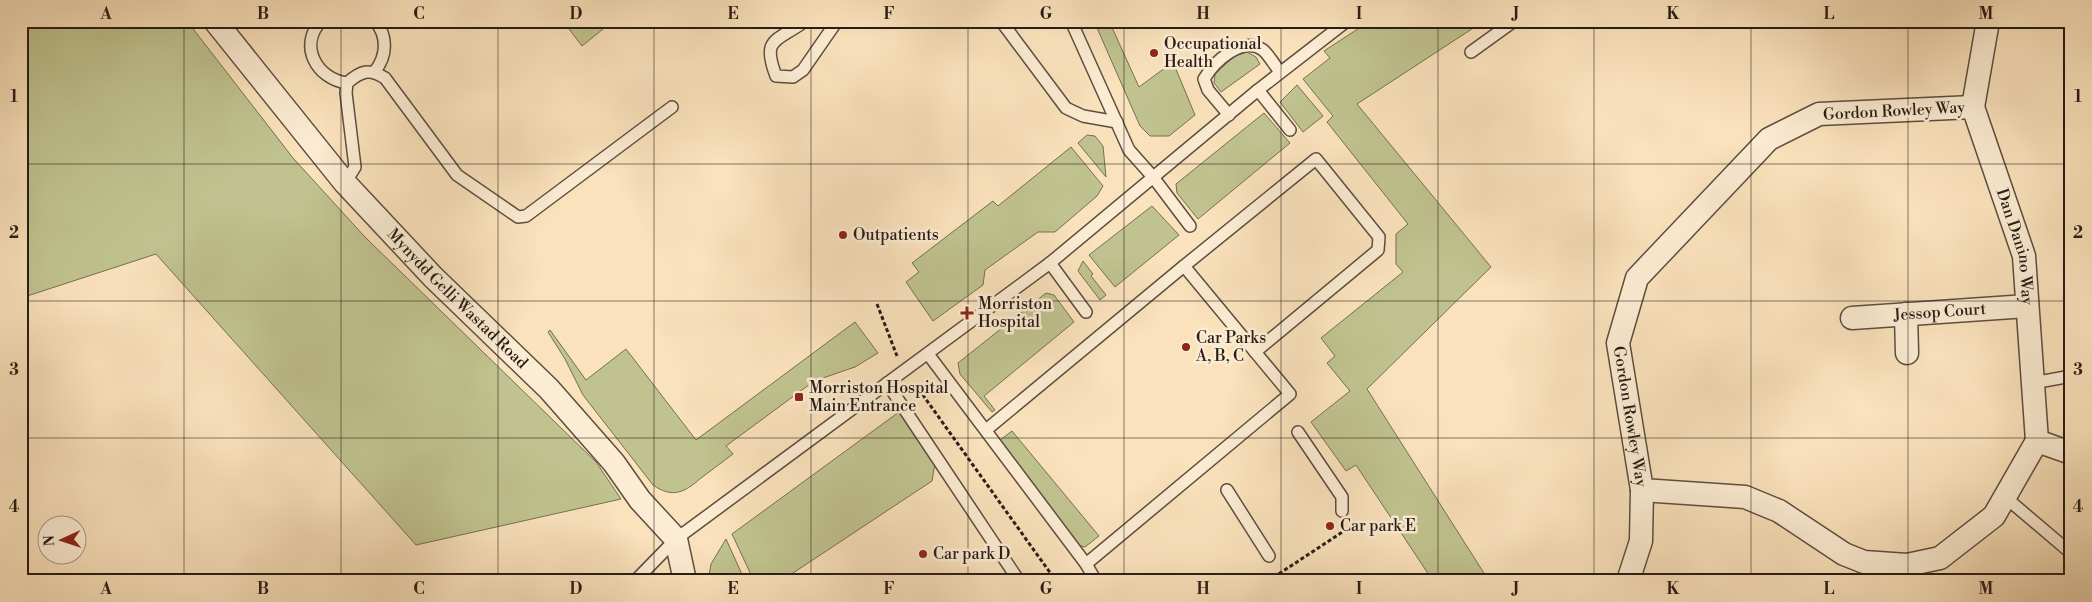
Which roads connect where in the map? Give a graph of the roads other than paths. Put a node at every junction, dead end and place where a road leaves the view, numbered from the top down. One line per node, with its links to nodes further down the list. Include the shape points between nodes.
1 (215, 21): 22 (street, Mynydd Gelli Wastad Road)
2 (321, 21): 14 (lane, via 312,36 312,58 326,76)
3 (375, 21): 12 (lane, via 384,38 381,63)
4 (805, 21): 5 (lane, via 771,44 768,56 776,76 793,77 803,70)
5 (837, 21)
6 (1001, 21): 19 (lane, via 1066,108 1083,116)
7 (1071, 21): 19 (lane)
8 (1347, 21): 13 (lane)
9 (1514, 21): 11 (lane)
10 (1988, 21): 17 (street, Dan Danino Way)
11 (1471, 52)
12 (375, 71): 14 (lane, via 365,72); 16 (lane, via 385,78 457,175 518,217 526,216)
13 (1280, 72): 15 (lane); 18 (lane, via 1262,50 1246,46 1217,62 1204,79 1208,90)
14 (347, 83): 22 (lane, via 355,167)
15 (1258, 90): 18 (lane); 20 (lane)
16 (672, 107)
17 (1973, 107): 26 (street, Dan Danino Way, via 2024,256); 41 (street, Gordon Rowley Way, via 1819,114 1769,139 1637,278 1618,343)
18 (1229, 115): 21 (lane)
19 (1117, 122): 21 (lane, via 1129,150)
20 (1290, 130)
21 (1153, 177): 23 (lane); 24 (lane)
22 (345, 182): 44 (street, Mynydd Gelli Wastad Road, via 433,278 549,389)
23 (1190, 226)
24 (1050, 263): 27 (lane); 32 (lane)
25 (1184, 266): 30 (lane); 30 (lane, via 1316,159 1379,237 1378,250); 36 (lane)
26 (2027, 306): 28 (street, Jessop Court); 35 (street, Dan Danino Way)
27 (1086, 312)
28 (1906, 314): 29 (street, Jessop Court); 31 (street)
29 (1852, 318)
30 (1255, 352): 47 (lane, via 1290,394)
31 (1907, 353)
32 (928, 354): 34 (lane); 36 (lane)
33 (2071, 376): 35 (lane)
34 (887, 383): 44 (lane); 51 (lane)
35 (2033, 383): 38 (street, Dan Danino Way)
36 (986, 430): 47 (lane)
37 (1298, 432): 43 (lane, via 1342,497)
38 (2037, 442): 39 (street); 42 (street, Gordon Rowley Way)
39 (2071, 453)
40 (1227, 490): 46 (lane)
41 (1642, 490): 48 (street, Gordon Rowley Way, via 1745,497 1779,511 1844,554); 53 (street, via 1641,541)
42 (2005, 498): 45 (lane); 48 (street, Gordon Rowley Way, via 1994,516 1940,558)
43 (1342, 511)
44 (676, 539): 49 (lane); 50 (street)
45 (2071, 553)
46 (1269, 556)
47 (1086, 564): 52 (lane)
48 (1907, 573)
49 (636, 581)
50 (685, 581)
51 (1019, 581)
52 (1096, 581)
53 (1628, 581)

